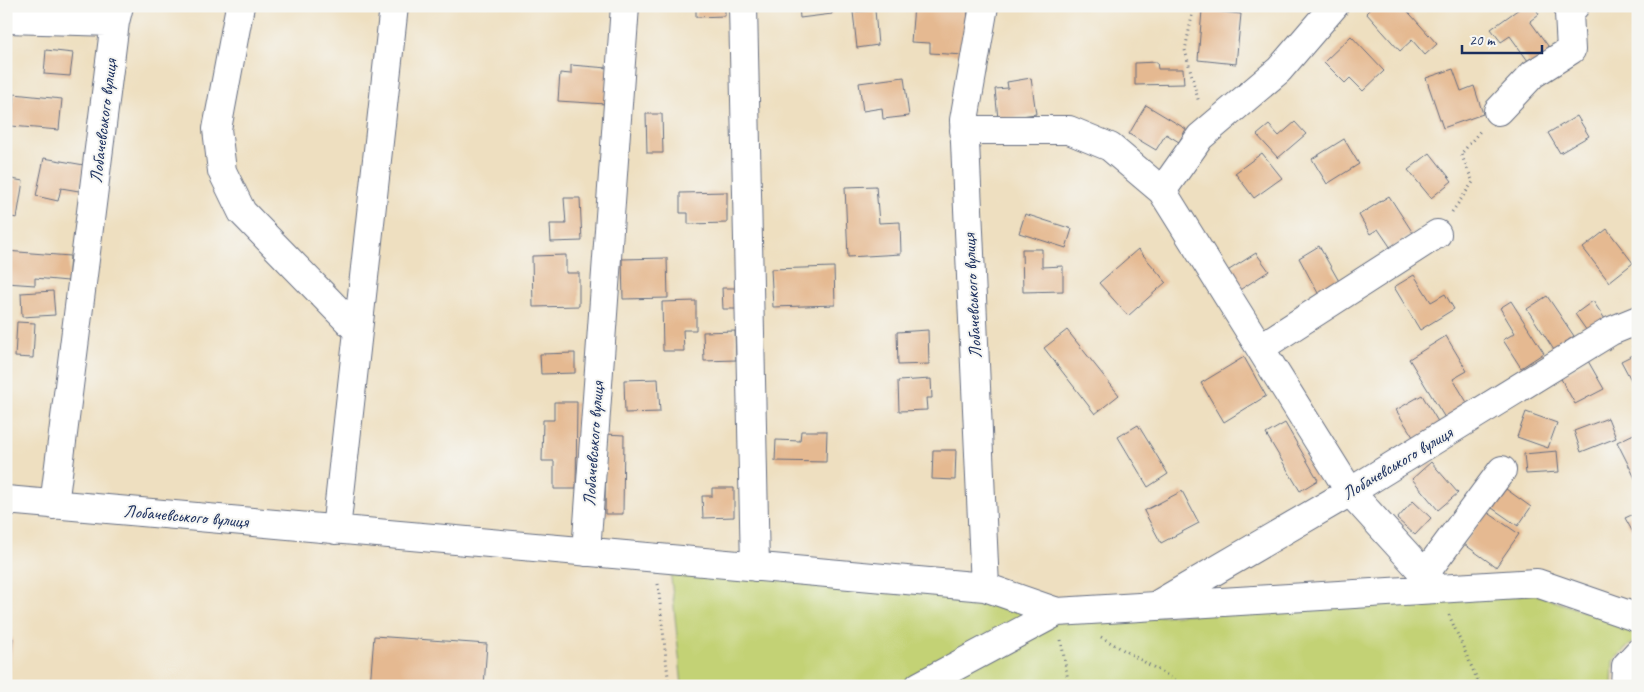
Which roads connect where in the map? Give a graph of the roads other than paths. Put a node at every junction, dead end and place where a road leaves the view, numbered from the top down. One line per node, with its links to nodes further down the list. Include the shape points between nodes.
1 (240, 6): 15 (street, via 217,129 222,171 242,212)
2 (394, 6): 15 (street)
3 (625, 6): 22 (street, Лобачевського вулиця)
4 (743, 6): 23 (street)
5 (984, 6): 11 (street, Лобачевського вулиця)
6 (1334, 6): 12 (street, via 1279,70 1200,137)
7 (1575, 6): 10 (street, via 1569,12 1571,50 1533,74)
8 (117, 14): 9 (street); 20 (street, Лобачевського вулиця)
9 (6, 20)
10 (1498, 111)
11 (964, 130): 12 (street, via 1069,130 1110,147); 25 (street, Лобачевського вулиця)
12 (1162, 191): 16 (street)
13 (1437, 234): 16 (street)
14 (1638, 320): 18 (street, Лобачевського вулиця, via 1611,331)
15 (358, 331): 21 (street)
16 (1260, 348): 18 (street)
17 (1502, 470): 24 (street)
18 (1350, 492): 24 (street); 26 (street, Лобачевського вулиця)
19 (6, 500): 20 (street, Лобачевського вулиця)
20 (54, 504): 21 (street, Лобачевського вулиця)
21 (336, 530): 22 (street, Лобачевського вулиця)
22 (586, 552): 23 (street, Лобачевського вулиця)
23 (755, 567): 25 (street, Лобачевського вулиця)
24 (1431, 582): 26 (street, Лобачевського вулиця); 28 (street, Лобачевського вулиця, via 1537,584)
25 (985, 588): 27 (street, Лобачевського вулиця)
26 (1155, 606): 27 (street, Лобачевського вулиця)
27 (1057, 612): 30 (street)
28 (1638, 618)
29 (1638, 653): 31 (street, via 1626,666)
30 (919, 686)
31 (1625, 686)

